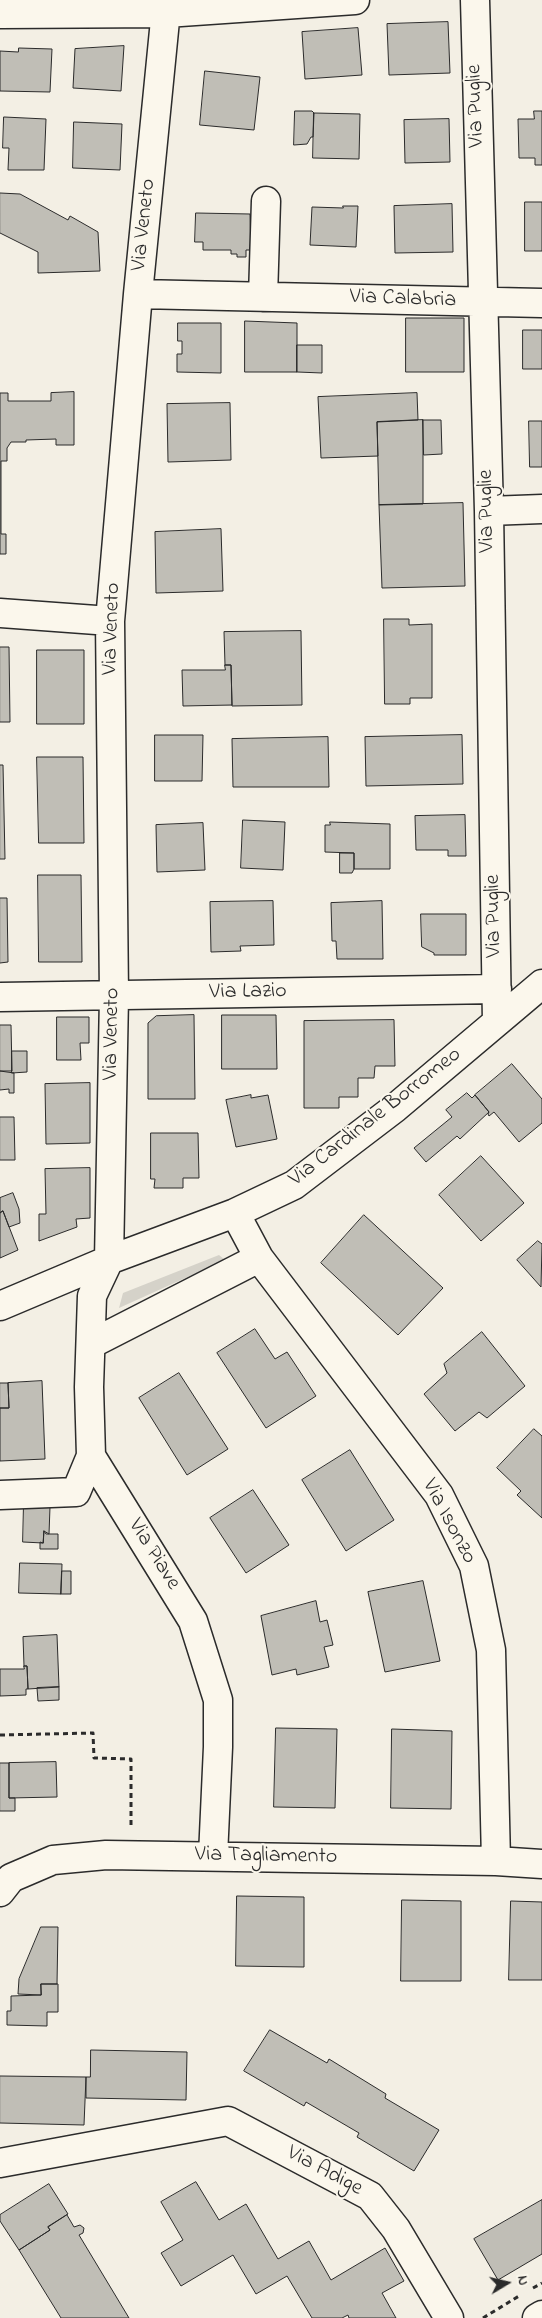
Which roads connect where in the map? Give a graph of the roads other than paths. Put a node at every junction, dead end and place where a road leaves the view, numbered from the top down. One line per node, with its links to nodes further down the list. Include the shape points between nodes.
1 (355, 0): 3 (street)
2 (475, 0): 8 (street, Via Puglie)
3 (167, 7): 4 (street); 6 (street, Via Veneto)
4 (0, 14)
5 (266, 201): 7 (street)
6 (138, 294): 7 (street, Via Calabria); 13 (street, Via Veneto)
7 (264, 296): 8 (street, Via Calabria)
8 (483, 303): 9 (street, Via Calabria); 11 (street, Via Puglie)
9 (542, 303)
10 (542, 509): 11 (street)
11 (489, 511): 15 (street, Via Puglie)
12 (0, 613): 13 (street)
13 (110, 621): 16 (street, Via Veneto)
14 (542, 984): 18 (street, Via Cardinale Borromeo)
15 (497, 989): 16 (street, Via Lazio); 18 (street, Via Puglie)
16 (114, 996): 17 (street, Via Lazio); 21 (street, Via Veneto)
17 (0, 997)
18 (497, 1022): 19 (street, Via Cardinale Borromeo, via 395,1108 294,1185)
19 (236, 1213): 20 (street, Via Isonzo); 21 (street, Via Cardinale Borromeo)
20 (259, 1258): 23 (street); 27 (street, Via Isonzo, via 439,1495 474,1566 491,1650)
21 (109, 1260): 22 (street, Via Cardinale Borromeo); 23 (street, via 92,1296)
22 (0, 1306)
23 (91, 1344): 24 (street)
24 (91, 1456): 25 (street, via 76,1492); 26 (street, Via Piave, via 193,1621 218,1700)
25 (0, 1495)
26 (213, 1856): 27 (street, Via Tagliamento); 29 (street, Via Tagliamento, via 106,1855 54,1860 11,1878)
27 (496, 1860): 28 (street, Via Tagliamento)
28 (542, 1864)
29 (0, 1892)
30 (0, 2163): 32 (street, Via Adige, via 228,2121 370,2196 396,2229)
31 (542, 2315): 33 (street)
32 (449, 2318)
33 (537, 2318)

